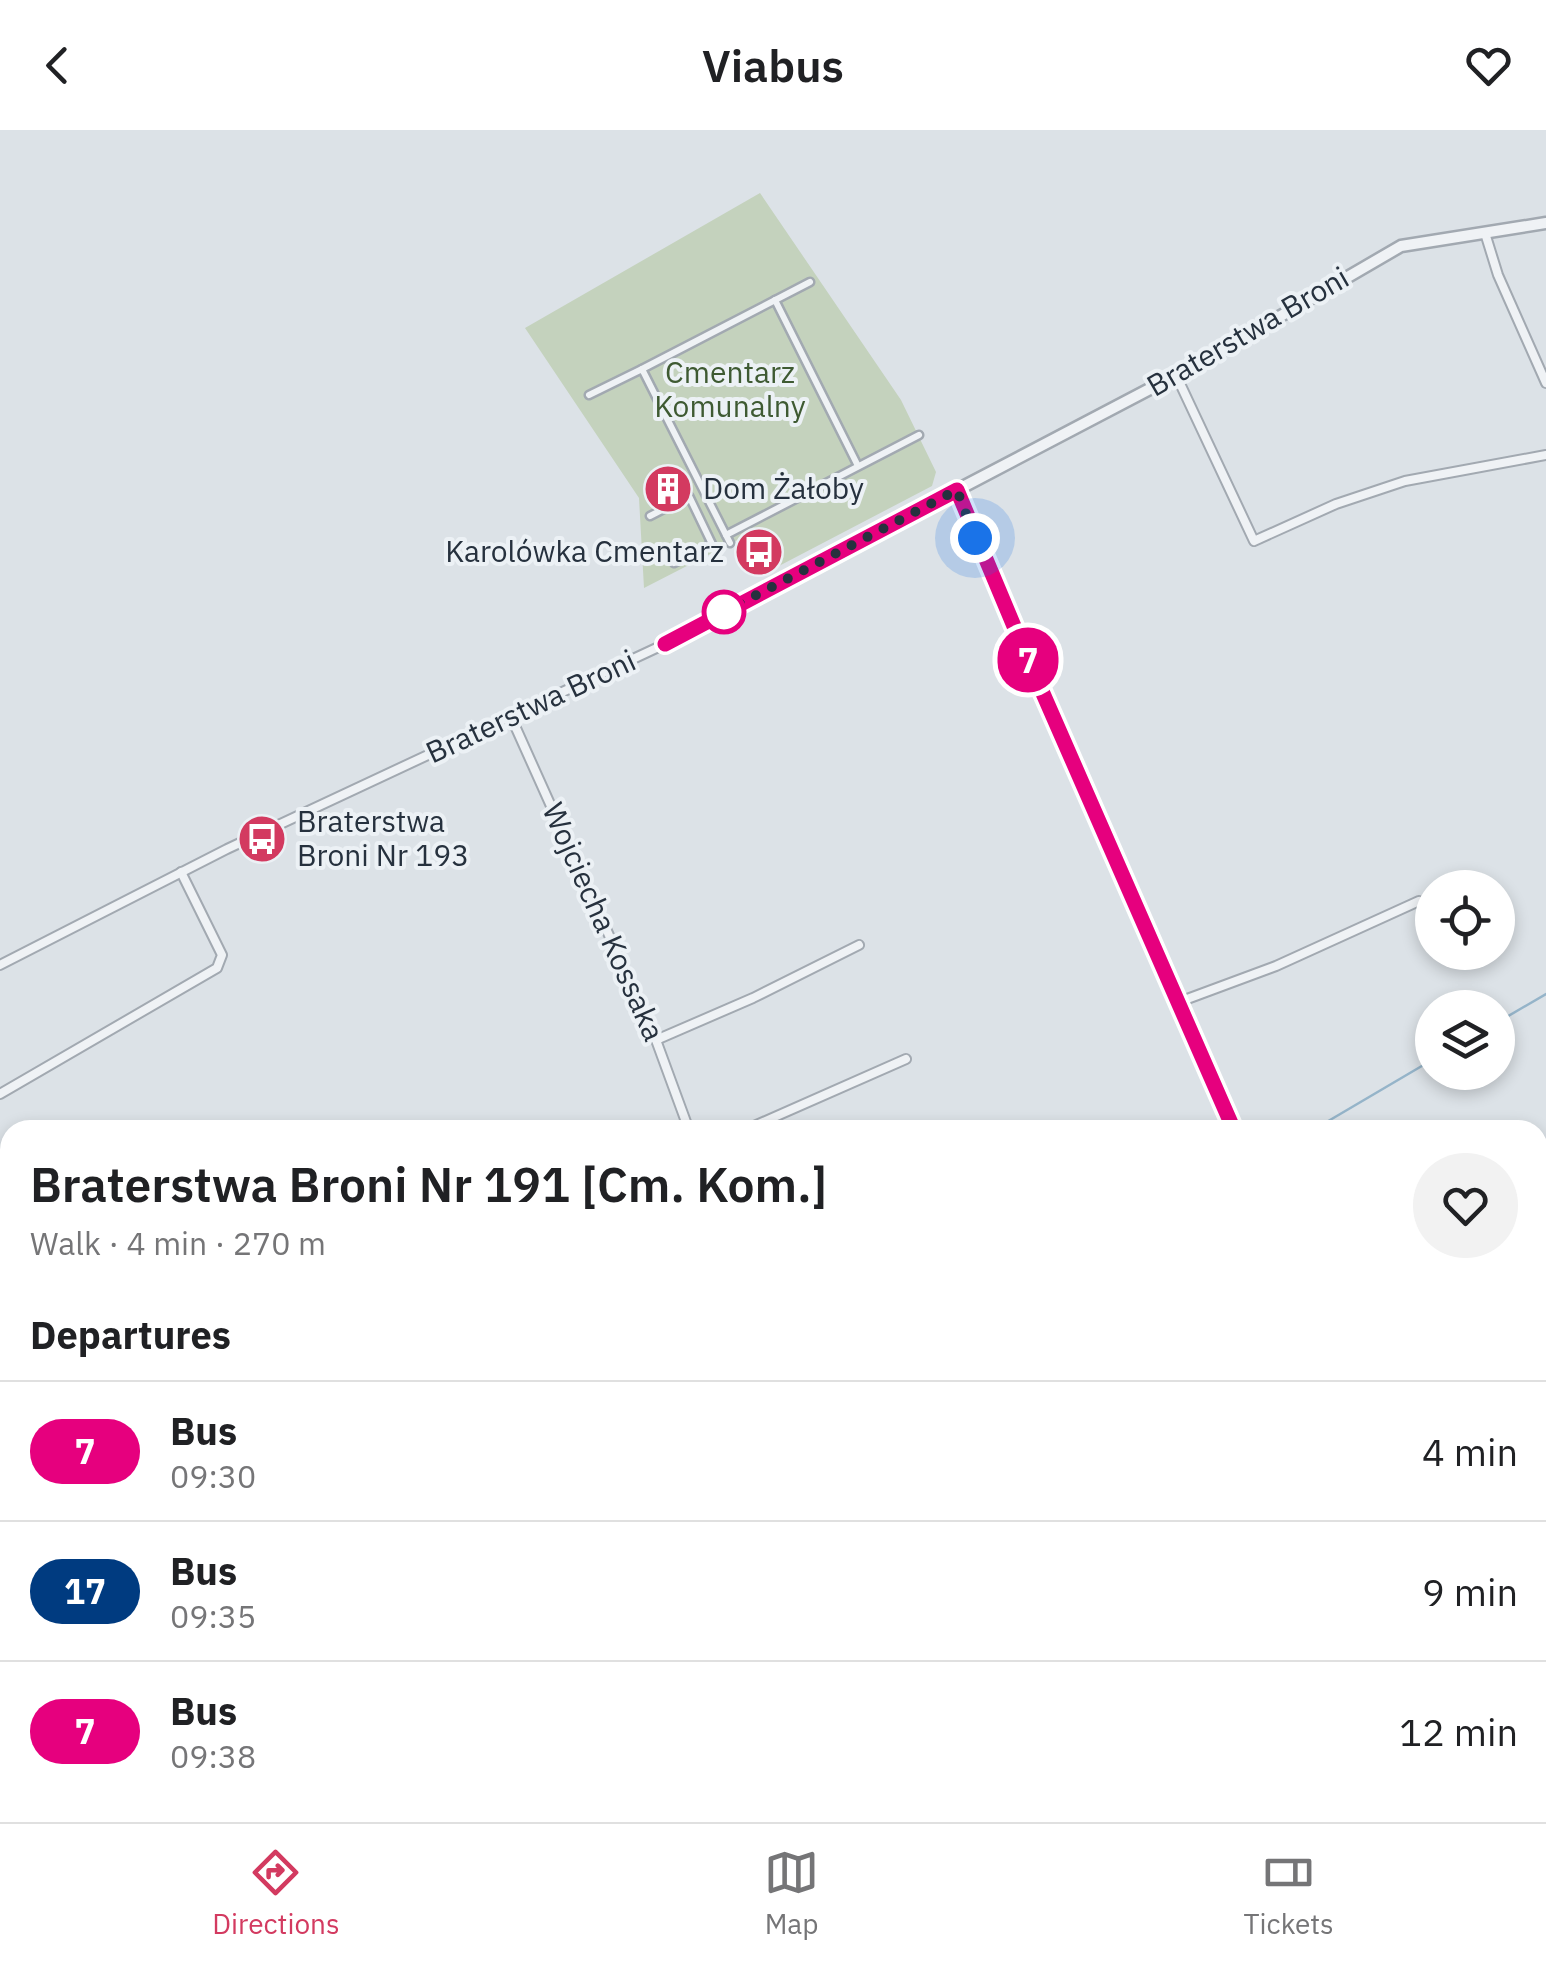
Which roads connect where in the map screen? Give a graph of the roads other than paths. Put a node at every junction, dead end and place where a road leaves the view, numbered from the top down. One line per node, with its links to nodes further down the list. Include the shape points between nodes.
1 (1546, 222): 2 (street, Braterstwa Broni)
2 (1485, 233): 6 (street, Braterstwa Broni, via 1401,246); 7 (street)
3 (810, 282): 4 (street)
4 (775, 300): 5 (street); 11 (street)
5 (642, 369): 8 (street); 12 (street)
6 (1176, 375): 10 (street, via 1254,541 1404,481); 13 (street, Braterstwa Broni)
7 (1546, 384)
8 (589, 396)
9 (918, 435): 11 (street)
10 (1546, 455)
11 (858, 466): 16 (street)
12 (703, 489): 14 (street); 16 (street)
13 (957, 490): 19 (street, Braterstwa Broni); 24 (street)
14 (689, 496): 15 (street); 17 (street)
15 (650, 516)
16 (728, 538): 17 (street)
17 (712, 544): 18 (street)
18 (674, 563)
19 (511, 717): 20 (street, Braterstwa Broni); 25 (street, Wojciecha Kossaka)
20 (181, 872): 23 (street, Braterstwa Broni); 27 (street, via 222,954 217,968)
21 (1415, 903): 24 (street)
22 (859, 945): 25 (street)
23 (0, 964)
24 (1179, 1002): 30 (street)
25 (656, 1040): 28 (street, Wojciecha Kossaka)
26 (906, 1059): 29 (street)
27 (0, 1094)
28 (686, 1120)
29 (767, 1120)
30 (1230, 1120)

